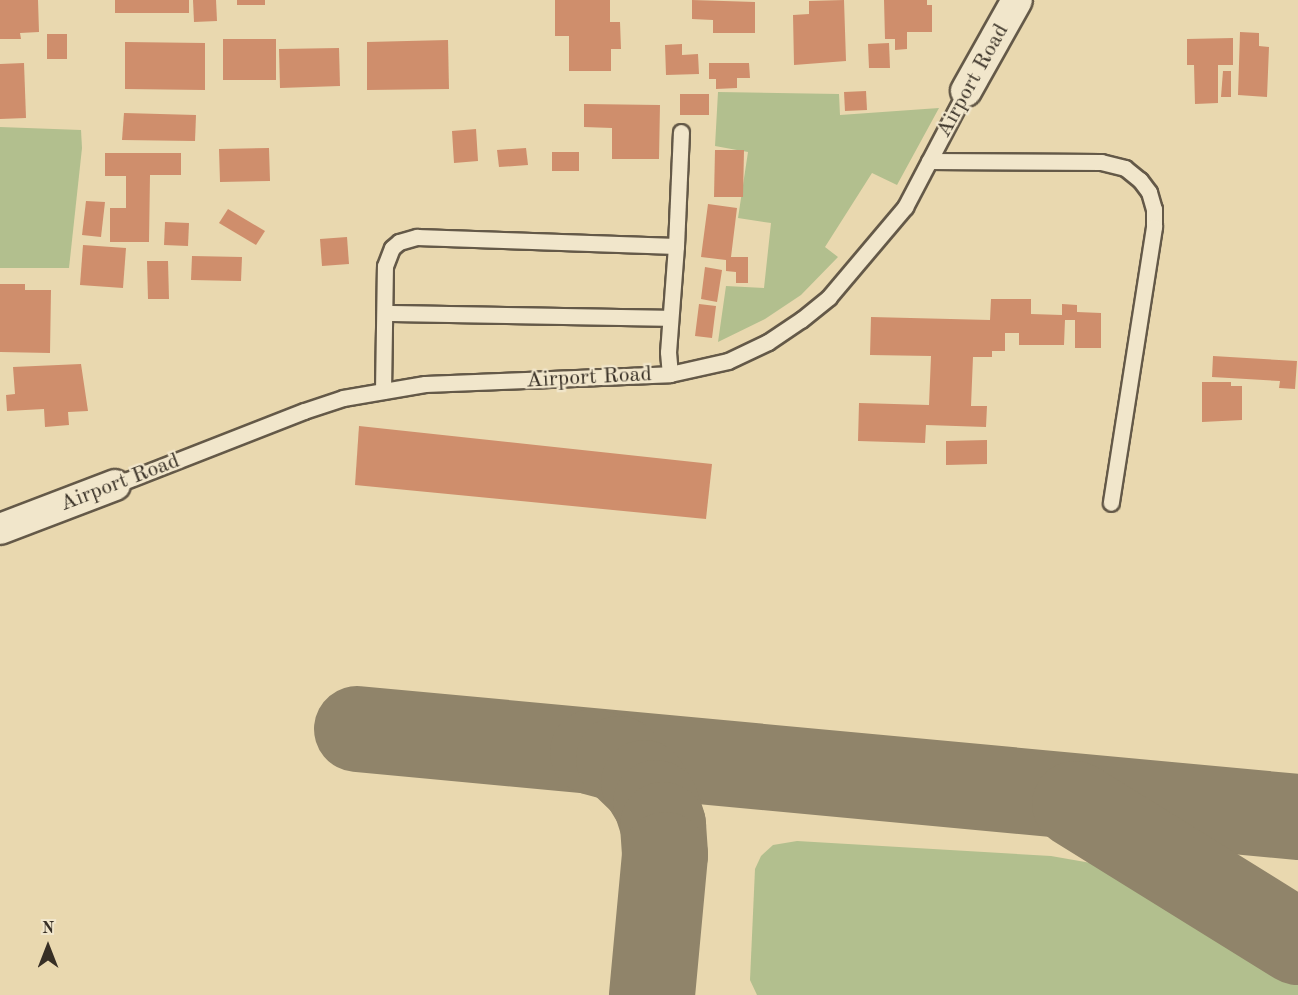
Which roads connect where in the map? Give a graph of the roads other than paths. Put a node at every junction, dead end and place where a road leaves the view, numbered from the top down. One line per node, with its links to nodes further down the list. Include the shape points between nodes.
1 (1017, 0): 2 (street, Airport Road)
2 (966, 91): 4 (lane, Airport Road)
3 (681, 132): 5 (lane)
4 (929, 161): 8 (lane, Airport Road, via 905,207 829,297 801,321 728,361); 11 (lane, via 1101,162 1125,168 1149,192 1154,227)
5 (676, 246): 6 (lane, via 408,238 392,248 387,257); 7 (lane)
6 (385, 313): 7 (lane); 9 (lane)
7 (670, 318): 8 (lane)
8 (670, 374): 9 (lane, Airport Road, via 425,384)
9 (383, 391): 10 (lane, Airport Road, via 304,411)
10 (115, 485): 12 (street, Airport Road)
11 (1111, 503)
12 (0, 529)

